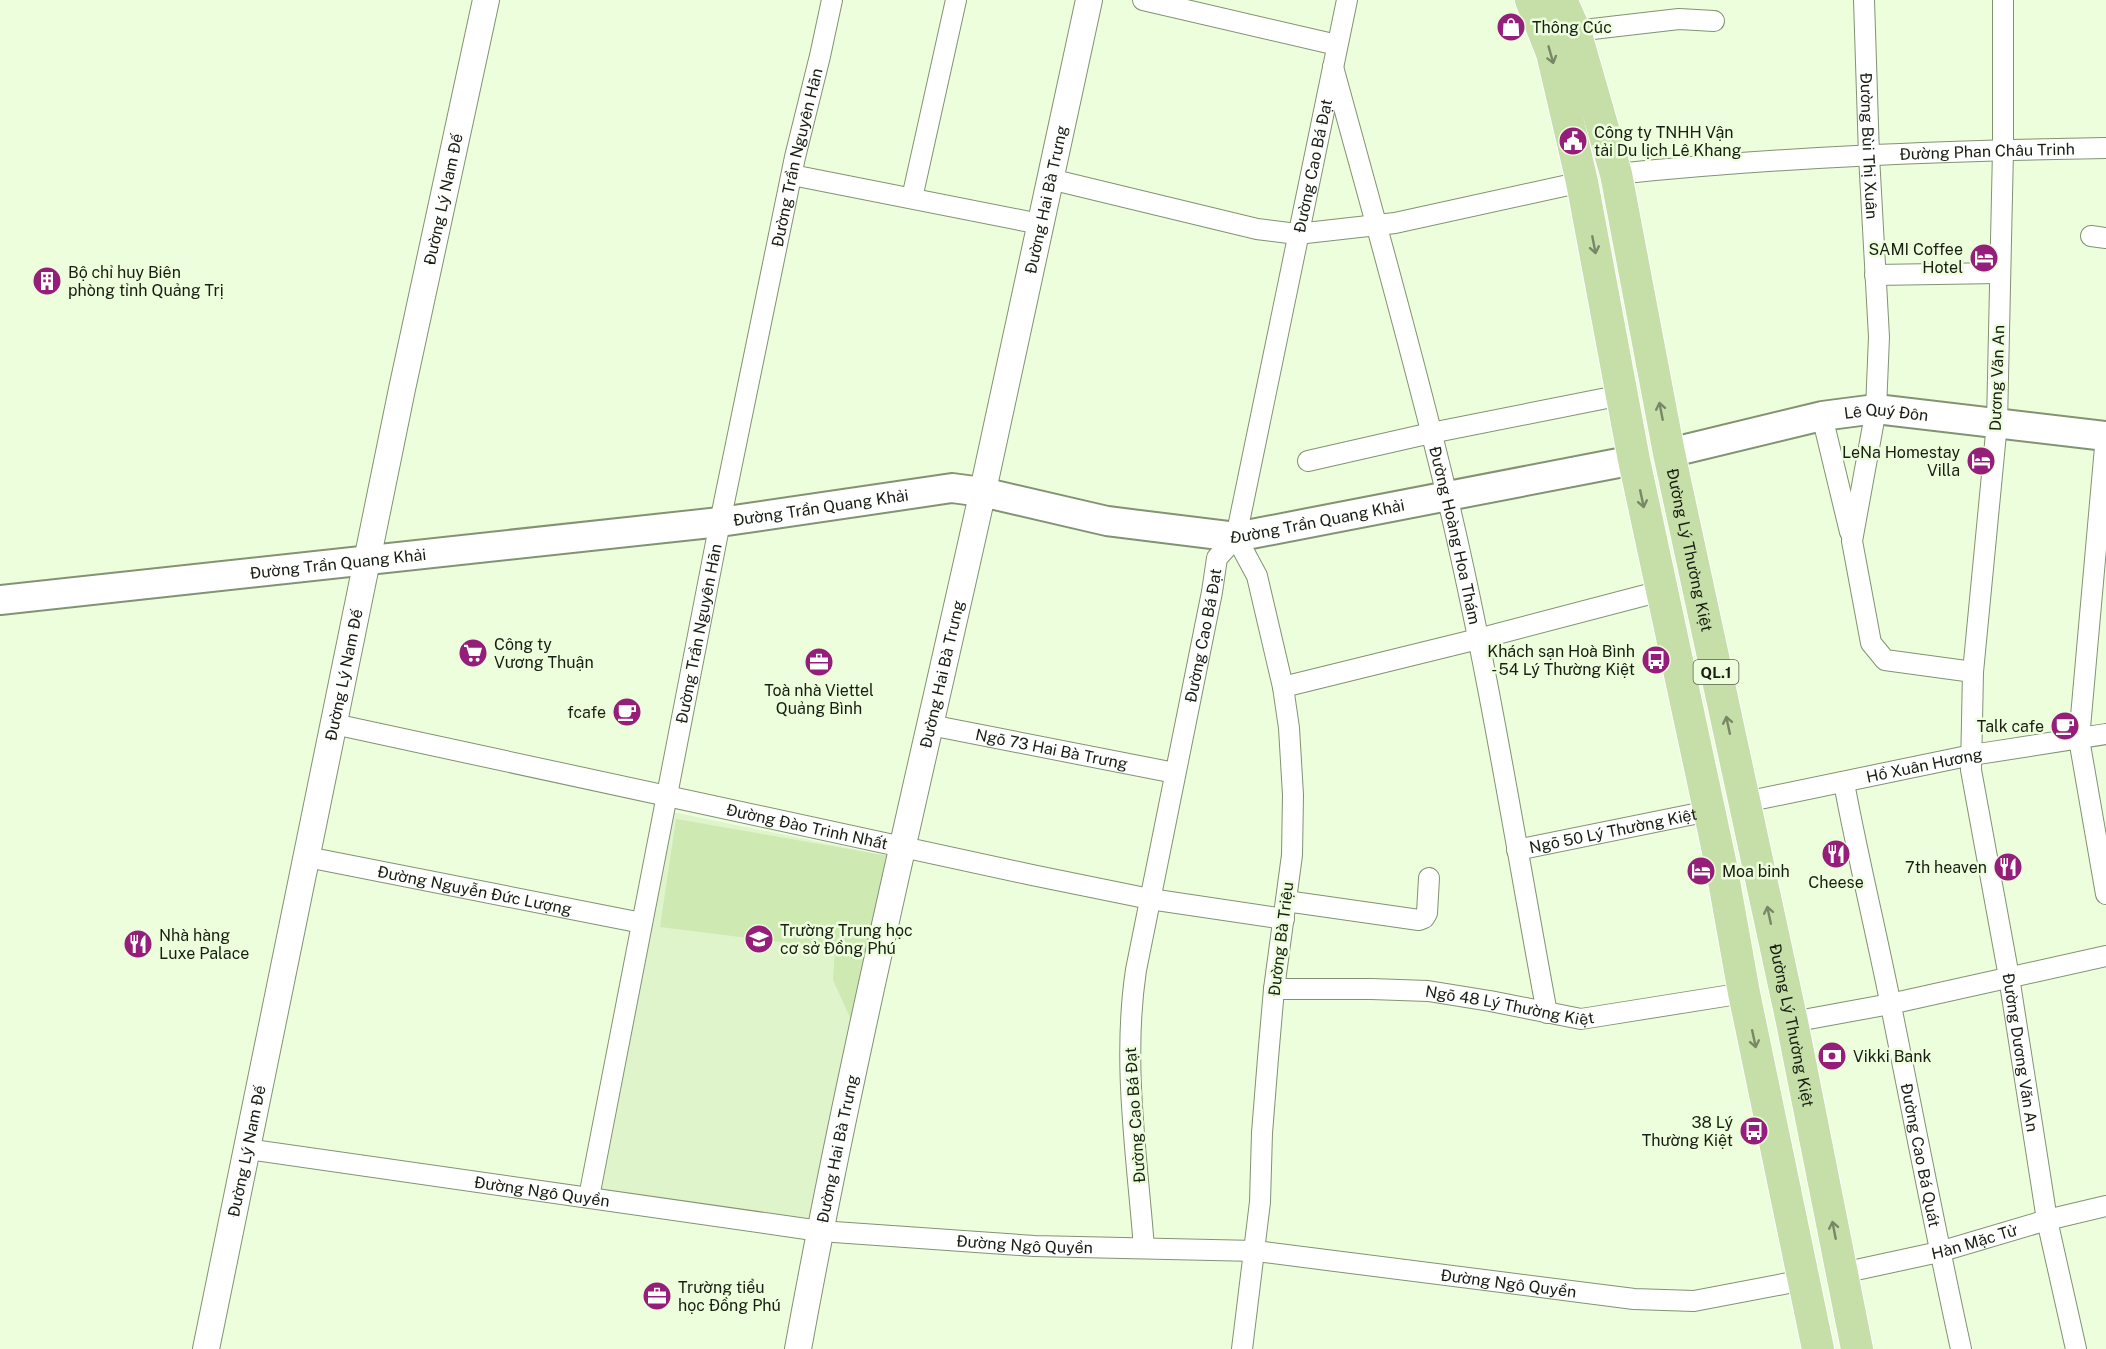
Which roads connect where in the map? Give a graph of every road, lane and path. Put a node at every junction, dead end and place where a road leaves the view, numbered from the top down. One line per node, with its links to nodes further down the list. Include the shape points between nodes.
1 (486, 0): 42 (street, Đường Lý Nam Đế)
2 (832, 0): 19 (street, Đường Trần Nguyên Hãn)
3 (956, 0): 22 (street)
4 (1089, 0): 20 (street, Đường Hai Bà Trưng)
5 (1143, 0): 13 (street)
6 (1347, 0): 13 (street, Đường Cao Bá Đạt)
7 (1532, 0): 21 (main road, QL.1, one-way to 21, via 1552,53)
8 (1561, 0): 12 (main road, Đường Lý Thường Kiệt / QL.1)
9 (1864, 0): 17 (street, Đường Bùi Thị Xuân)
10 (2003, 0): 16 (street, Dương Văn An)
11 (1714, 21): 12 (street, via 1678,19)
12 (1575, 31): 18 (main road, Đường Lý Thường Kiệt / QL.1)
13 (1337, 45): 14 (street, Đường Cao Bá Đạt)
14 (1333, 65): 24 (street, Đường Hoàng Hoa Thám); 25 (street, Đường Cao Bá Đạt)
15 (2106, 148): 16 (street, Đường Phan Châu Trinh)
16 (2003, 150): 17 (street, Đường Phan Châu Trinh); 26 (street, Dương Văn An)
17 (1869, 156): 18 (street, Đường Phan Châu Trinh, via 1714,164); 27 (street, Đường Bùi Thị Xuân)
18 (1616, 174): 34 (main road, Đường Lý Thường Kiệt / QL.1, one-way to 18)
19 (792, 175): 22 (street); 39 (street, Đường Trần Nguyên Hãn)
20 (1050, 179): 23 (street, Đường Hai Bà Trưng); 25 (street, via 1257,229)
21 (1582, 182): 24 (street); 28 (main road, QL.1, one-way to 28)
22 (912, 198): 23 (street)
23 (1040, 224): 37 (street, Đường Hai Bà Trưng)
24 (1377, 225): 25 (street); 32 (street, Đường Hoàng Hoa Thám)
25 (1298, 234): 40 (street, Đường Cao Bá Đạt)
26 (2000, 273): 27 (street); 31 (street, Dương Văn An)
27 (1875, 274): 29 (street, Đường Bùi Thị Xuân, via 1879,337)
28 (1622, 395): 32 (street); 35 (main road, QL.1)
29 (1876, 409): 30 (main road, Lê Quý Đôn); 31 (main road, Lê Quý Đôn); 41 (street, Đường Bùi Thị Xuân)
30 (1822, 416): 34 (main road, Lê Quý Đôn); 41 (street)
31 (1997, 423): 33 (main road, Lê Quý Đôn); 46 (street, Dương Văn An)
32 (1431, 433): 36 (street); 38 (street, Đường Hoàng Hoa Thám)
33 (2106, 436): 51 (street)
34 (1669, 453): 35 (main road); 56 (main road, Đường Lý Thường Kiệt / QL.1, one-way to 34)
35 (1634, 460): 38 (main road, Đường Trần Quang Khải); 43 (main road, QL.1, one-way to 43)
36 (1308, 461)
37 (982, 492): 39 (main road, Đường Trần Quang Khải, via 952,488); 40 (main road, Đường Trần Quang Khải, via 1107,521); 49 (street, Đường Hai Bà Trưng)
38 (1447, 496): 40 (main road, Đường Trần Quang Khải); 45 (street, Đường Hoàng Hoa Thám)
39 (720, 522): 42 (main road, Đường Trần Quang Khải); 55 (street, Đường Trần Nguyên Hãn)
40 (1236, 537): 47 (street, Đường Bà Triệu, via 1257,576); 53 (street, Đường Cao Bá Đạt, via 1217,558)
41 (1852, 541): 46 (street, Đường Bùi Thị Xuân, via 1871,644 1885,660)
42 (367, 561): 44 (main road, Đường Trần Quang Khải); 48 (street, Đường Lý Nam Đế)
43 (1661, 591): 45 (street); 57 (main road, QL.1)
44 (0, 600)
45 (1478, 639): 47 (street); 59 (street, Đường Hoàng Hoa Thám)
46 (1973, 672): 52 (street, Dương Văn An)
47 (1282, 687): 66 (street, Đường Bà Triệu, via 1293,795 1292,855)
48 (334, 724): 55 (street, Đường Đào Trinh Nhất); 60 (street, Đường Lý Nam Đế)
49 (930, 725): 53 (street, Ngõ 73 Hai Bà Trưng); 58 (street, Đường Hai Bà Trưng)
50 (2106, 734): 51 (street, Hồ Xuân Hương)
51 (2079, 739): 52 (street, Hồ Xuân Hương); 64 (street)
52 (1972, 755): 54 (street, Hồ Xuân Hương); 69 (street, Đường Dương Văn An, via 1974,790)
53 (1175, 774): 65 (street, Đường Cao Bá Đạt)
54 (1844, 783): 56 (street, Hồ Xuân Hương); 72 (street, Đường Cao Bá Quát)
55 (667, 797): 58 (street, Đường Đào Trinh Nhất); 67 (street, Đường Trần Nguyên Hãn)
56 (1745, 802): 57 (main road); 61 (main road, Đường Lý Thường Kiệt / QL.1)
57 (1709, 811): 59 (street, Ngõ 50 Lý Thường Kiệt); 62 (main road, QL.1)
58 (902, 848): 65 (street, Đường Đào Trinh Nhất); 79 (street, Đường Hai Bà Trưng)
59 (1517, 850): 73 (street, Đường Hoàng Hoa Thám)
60 (307, 857): 67 (street, Đường Nguyễn Đức Lượng); 75 (street, Đường Lý Nam Đế)
61 (1758, 862): 62 (main road); 74 (main road, Đường Lý Thường Kiệt / QL.1, one-way to 61)
62 (1722, 870): 71 (main road, QL.1)
63 (1429, 878): 66 (street, Đường Đào Trinh Nhất, via 1427,913 1419,920)
64 (2106, 894)
65 (1150, 899): 66 (street, Đường Đào Trinh Nhất); 80 (street, Đường Cao Bá Đạt, via 1131,1004 1129,1059)
66 (1285, 910): 70 (street, Đường Bà Triệu)
67 (642, 923): 76 (street, Đường Trần Nguyên Hãn)
68 (2106, 956): 69 (street)
69 (2009, 977): 72 (street); 78 (street, Đường Dương Văn An)
70 (1274, 989): 73 (street, Ngõ 48 Lý Thường Kiệt, via 1428,992); 81 (street, Đường Bà Triệu)
71 (1744, 993): 73 (street, Ngõ 48 Lý Thường Kiệt, via 1581,1019); 84 (main road, QL.1, one-way to 84)
72 (1890, 1004): 74 (street); 82 (street, Đường Cao Bá Quát)
73 (1547, 1013)
74 (1792, 1022): 83 (main road, Đường Lý Thường Kiệt / QL.1, one-way to 74)
75 (247, 1149): 76 (street, Đường Ngô Quyền); 85 (street, Đường Lý Nam Đế)
76 (589, 1197): 79 (street, Đường Ngô Quyền)
77 (2106, 1206): 78 (street, Hàn Mặc Tử)
78 (2047, 1220): 82 (street, Hàn Mặc Tử); 91 (street, Đường Dương Văn An)
79 (820, 1231): 80 (street, Đường Ngô Quyền, via 1034,1246); 86 (street, Đường Hai Bà Trưng)
80 (1144, 1248): 81 (street, Đường Ngô Quyền)
81 (1256, 1251): 84 (street, Đường Ngô Quyền, via 1634,1299 1694,1301); 87 (street, Đường Bà Triệu)
82 (1940, 1252): 83 (street, Hàn Mặc Tử); 90 (street, Đường Cao Bá Quát)
83 (1842, 1273): 84 (main road); 89 (main road, Đường Lý Thường Kiệt / QL.1)
84 (1804, 1280): 88 (main road, QL.1)
85 (206, 1349)
86 (798, 1349)
87 (1242, 1349)
88 (1818, 1349)
89 (1857, 1349)
90 (1961, 1349)
91 (2076, 1349)

